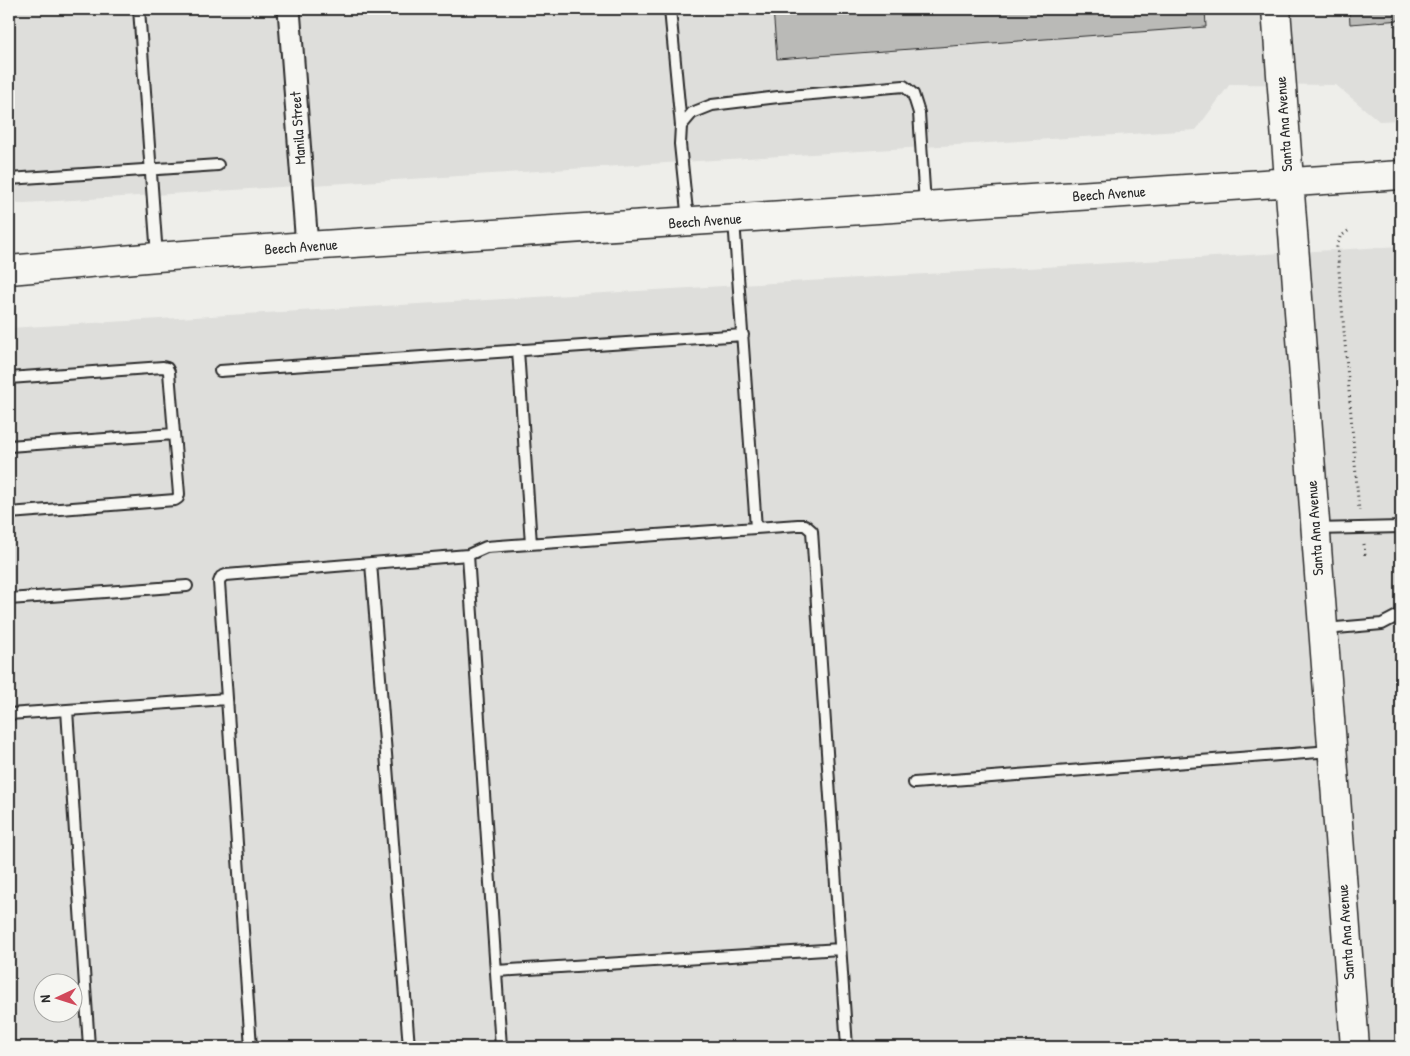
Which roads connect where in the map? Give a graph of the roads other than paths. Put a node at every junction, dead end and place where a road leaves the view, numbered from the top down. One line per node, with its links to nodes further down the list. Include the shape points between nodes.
1 (139, 9): 7 (lane)
2 (289, 9): 14 (street, Manila Street)
3 (670, 9): 5 (lane)
4 (1276, 9): 10 (main road, Santa Ana Avenue)
5 (682, 126): 11 (lane, via 692,113 712,105 904,86 914,94 919,113); 13 (lane, via 680,144)
6 (218, 165): 7 (lane)
7 (152, 169): 9 (lane); 15 (lane)
8 (1401, 176): 10 (main road, Beech Avenue)
9 (9, 179)
10 (1289, 182): 11 (main road, Beech Avenue); 26 (main road, Santa Ana Avenue)
11 (925, 206): 12 (main road, Beech Avenue)
12 (734, 219): 13 (main road, Beech Avenue); 17 (lane)
13 (688, 222): 14 (main road, Beech Avenue)
14 (307, 246): 15 (main road, Beech Avenue)
15 (157, 257): 16 (main road, Beech Avenue)
16 (9, 270)
17 (743, 335): 18 (lane); 24 (lane)
18 (518, 350): 19 (lane); 27 (lane)
19 (220, 371)
20 (9, 378): 21 (lane, via 167,368)
21 (174, 434): 22 (lane); 23 (lane, via 179,494 175,500)
22 (9, 446)
23 (9, 513)
24 (756, 528): 27 (lane); 39 (lane, via 805,525 812,531)
25 (1401, 528): 26 (lane)
26 (1315, 529): 33 (main road, Santa Ana Avenue)
27 (531, 544): 28 (lane, via 486,547)
28 (468, 555): 29 (lane); 40 (lane)
29 (371, 563): 34 (lane, via 221,577); 43 (lane)
30 (187, 586): 31 (lane)
31 (9, 599)
32 (1401, 614): 33 (lane, via 1382,624)
33 (1323, 629): 37 (main road, Santa Ana Avenue)
34 (227, 699): 35 (lane); 42 (lane)
35 (67, 710): 36 (lane); 41 (lane)
36 (9, 714)
37 (1332, 751): 38 (lane); 46 (main road, Santa Ana Avenue)
38 (914, 783)
39 (840, 949): 40 (lane); 45 (lane)
40 (496, 972): 44 (lane)
41 (89, 1047)
42 (251, 1047)
43 (409, 1047)
44 (501, 1047)
45 (847, 1047)
46 (1354, 1047)

